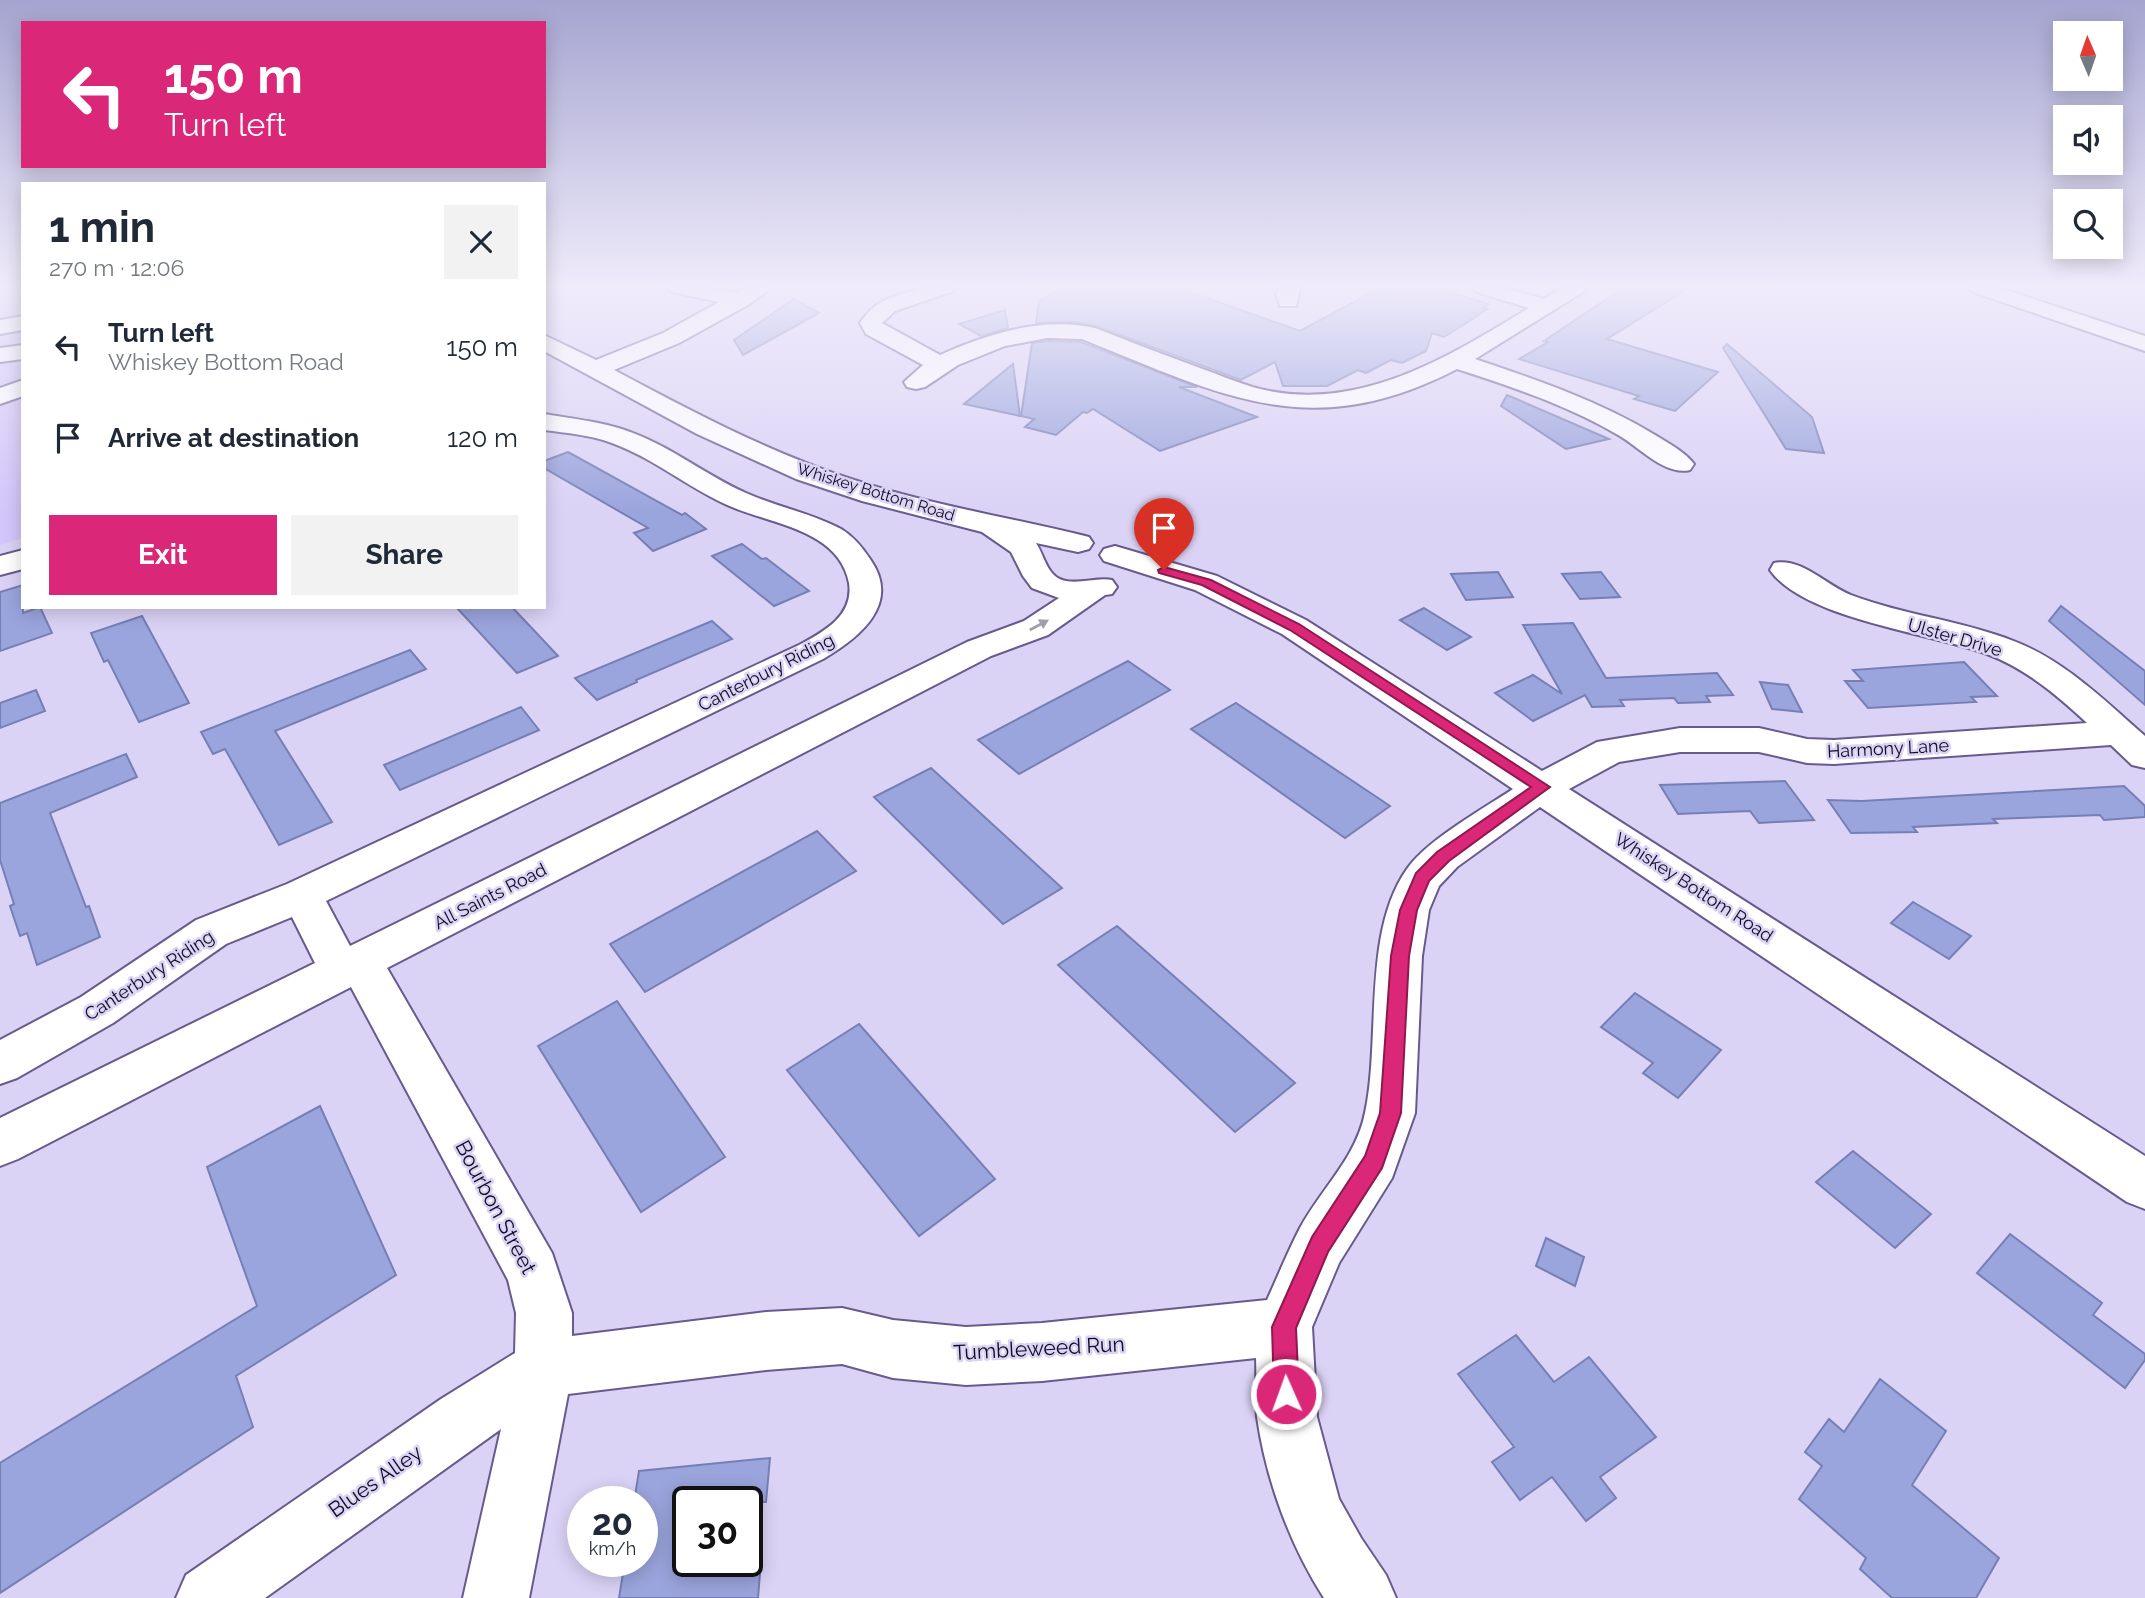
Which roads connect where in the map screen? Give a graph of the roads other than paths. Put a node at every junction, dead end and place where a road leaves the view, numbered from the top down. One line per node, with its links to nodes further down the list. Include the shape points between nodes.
1 (584, 363): 8 (street, Whiskey Bottom Road)
2 (612, 363): 8 (street)
3 (942, 363): 7 (street)
4 (1163, 363): 5 (street, via 1274,400 1324,402 1408,383)
5 (1453, 363)
6 (1462, 363): 13 (street, via 1597,411)
7 (938, 364): 9 (street)
8 (596, 369): 14 (street, Whiskey Bottom Road, via 716,434 806,473)
9 (916, 382)
10 (21, 388): 11 (street)
11 (0, 397)
12 (546, 422): 26 (street, Canterbury Riding, via 633,442 737,499 844,544 863,573 865,596 856,619 811,652)
13 (1680, 464)
14 (986, 524): 15 (street, Whiskey Bottom Road); 19 (street, Whiskey Bottom Road, via 1018,542)
15 (1078, 543): 16 (street, Whiskey Bottom Road); 19 (street, via 1048,550 1039,556)
16 (1115, 555): 21 (street, via 1121,571 1115,580); 22 (street, Whiskey Bottom Road, via 1206,583)
17 (21, 560): 18 (street)
18 (0, 566)
19 (1036, 570): 21 (street, Whiskey Bottom Road, via 1048,584 1060,589); 23 (street, All Saints Road, via 1030,595)
20 (1784, 570): 24 (street, Ulster Drive, via 1816,593 1868,614 2001,648 2052,676)
21 (1099, 587): 22 (street, Whiskey Bottom Road, via 1157,582); 23 (street, All Saints Road, one-way to 21, via 1036,628)
22 (1237, 599): 25 (street, Whiskey Bottom Road, via 1294,627)
23 (979, 649): 27 (street, All Saints Road)
24 (2132, 745): 25 (street, Harmony Lane, via 1834,752 1759,740 1680,740 1611,751)
25 (1542, 787): 30 (street, Whiskey Bottom Road); 31 (street, Harmony Lane, via 1443,857 1422,878 1408,910 1400,956 1391,1113 1374,1161 1320,1245)
26 (302, 895): 27 (street); 28 (street, Canterbury Riding, via 211,932 97,1010)
27 (350, 967): 29 (street, All Saints Road); 32 (street, Bourbon Street, via 533,1272 544,1313)
28 (0, 1064)
29 (0, 1143)
30 (2145, 1185)
31 (1284, 1327): 32 (street, Tumbleweed Run, via 965,1356 894,1349 842,1336); 35 (street, via 1287,1417 1311,1510)
32 (544, 1368): 33 (street, Blues Alley, via 462,1420); 34 (street, Bourbon Street)
33 (209, 1598)
34 (496, 1598)
35 (1363, 1598)

